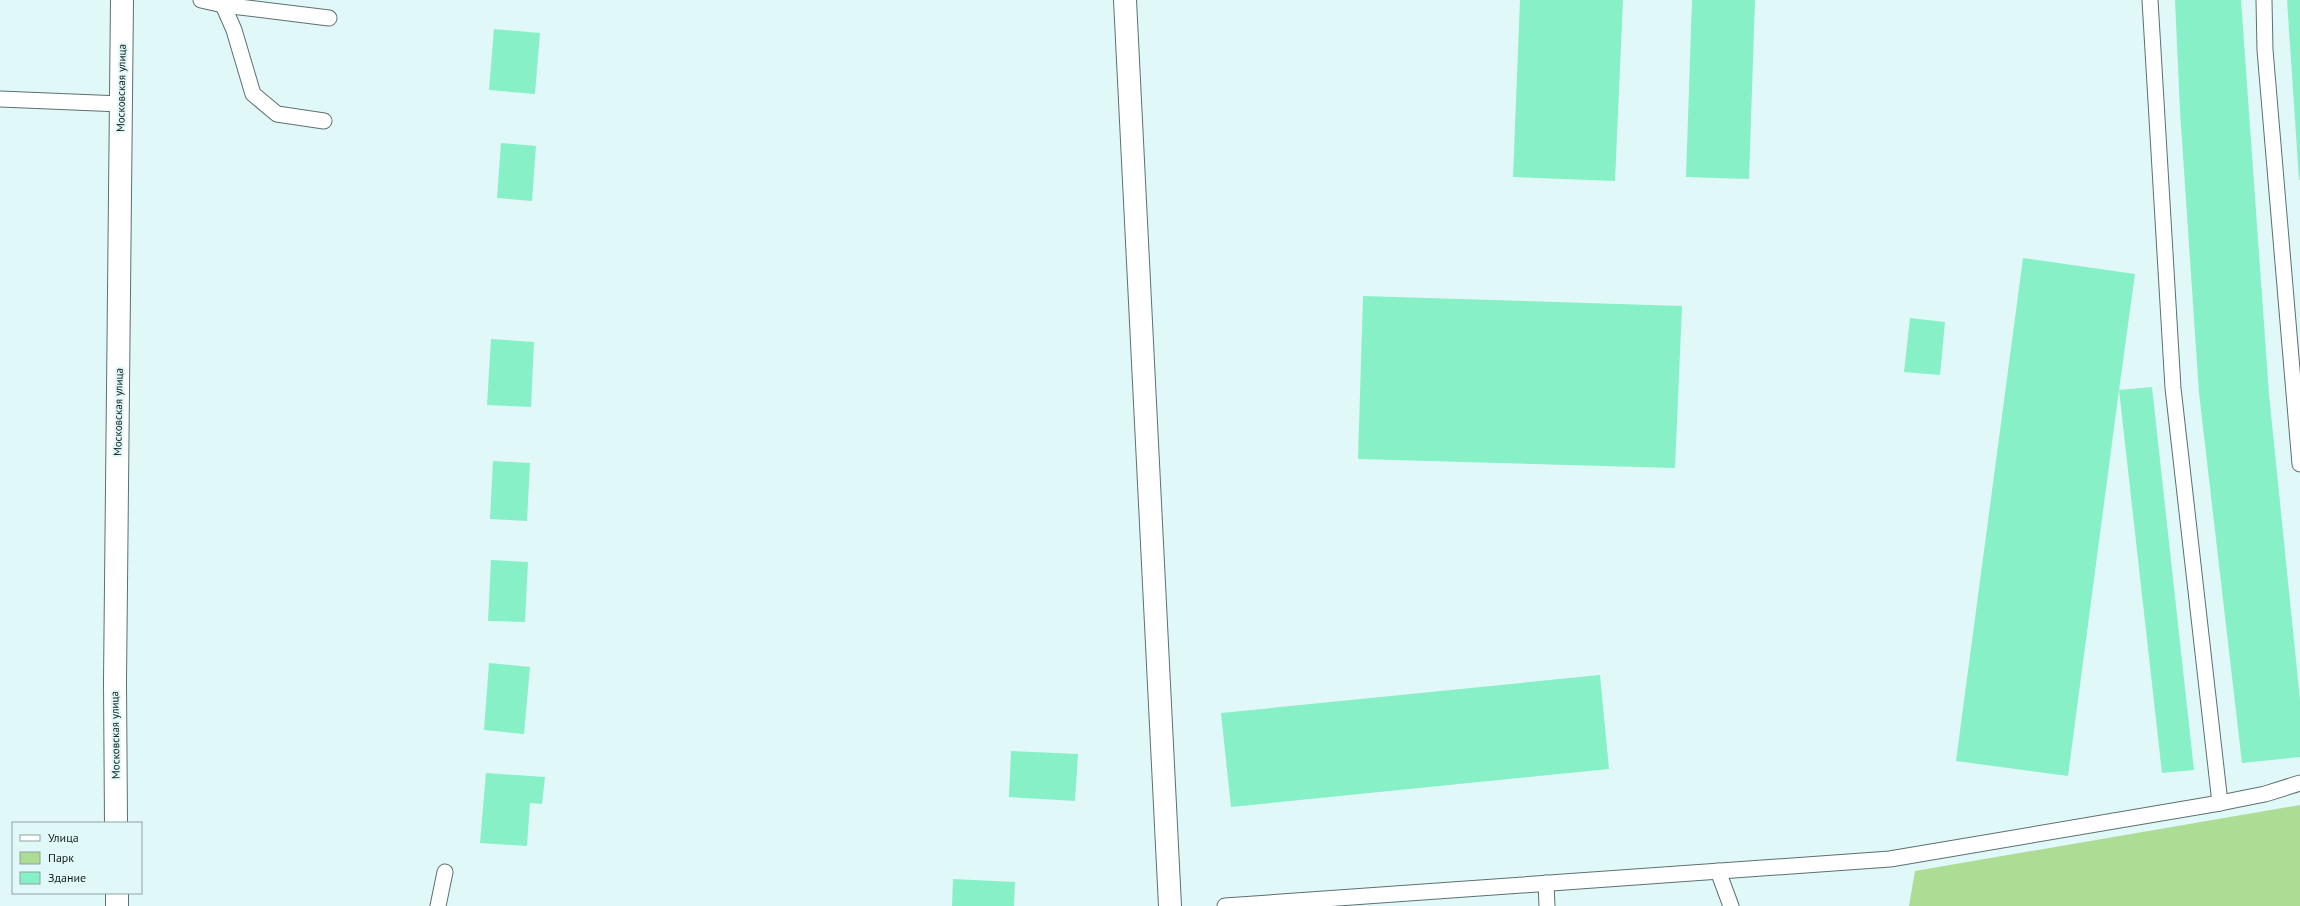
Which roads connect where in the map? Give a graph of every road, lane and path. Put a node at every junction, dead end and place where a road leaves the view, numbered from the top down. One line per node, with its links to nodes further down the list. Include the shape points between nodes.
1 (122, 0): 10 (street, Московская улица)
2 (201, 0): 7 (lane)
3 (1125, 0): 22 (street)
4 (2150, 0): 14 (lane, via 2173,388)
5 (2264, 0): 12 (lane, via 2266,58)
6 (257, 4): 7 (lane); 8 (lane)
7 (223, 5): 11 (lane, via 234,30 253,94 277,114)
8 (329, 18)
9 (0, 99): 10 (lane)
10 (121, 104): 15 (street, Московская улица, via 115,674)
11 (324, 121)
12 (2300, 464)
13 (2300, 783): 14 (lane, via 2265,794)
14 (2220, 803): 16 (lane, via 1890,858)
15 (116, 822)
16 (1718, 871): 18 (lane); 25 (lane)
17 (445, 872): 21 (lane)
18 (1546, 883): 23 (lane); 24 (lane)
19 (117, 894): 20 (street)
20 (117, 906)
21 (438, 906)
22 (1170, 906)
23 (1225, 906)
24 (1547, 906)
25 (1731, 906)

